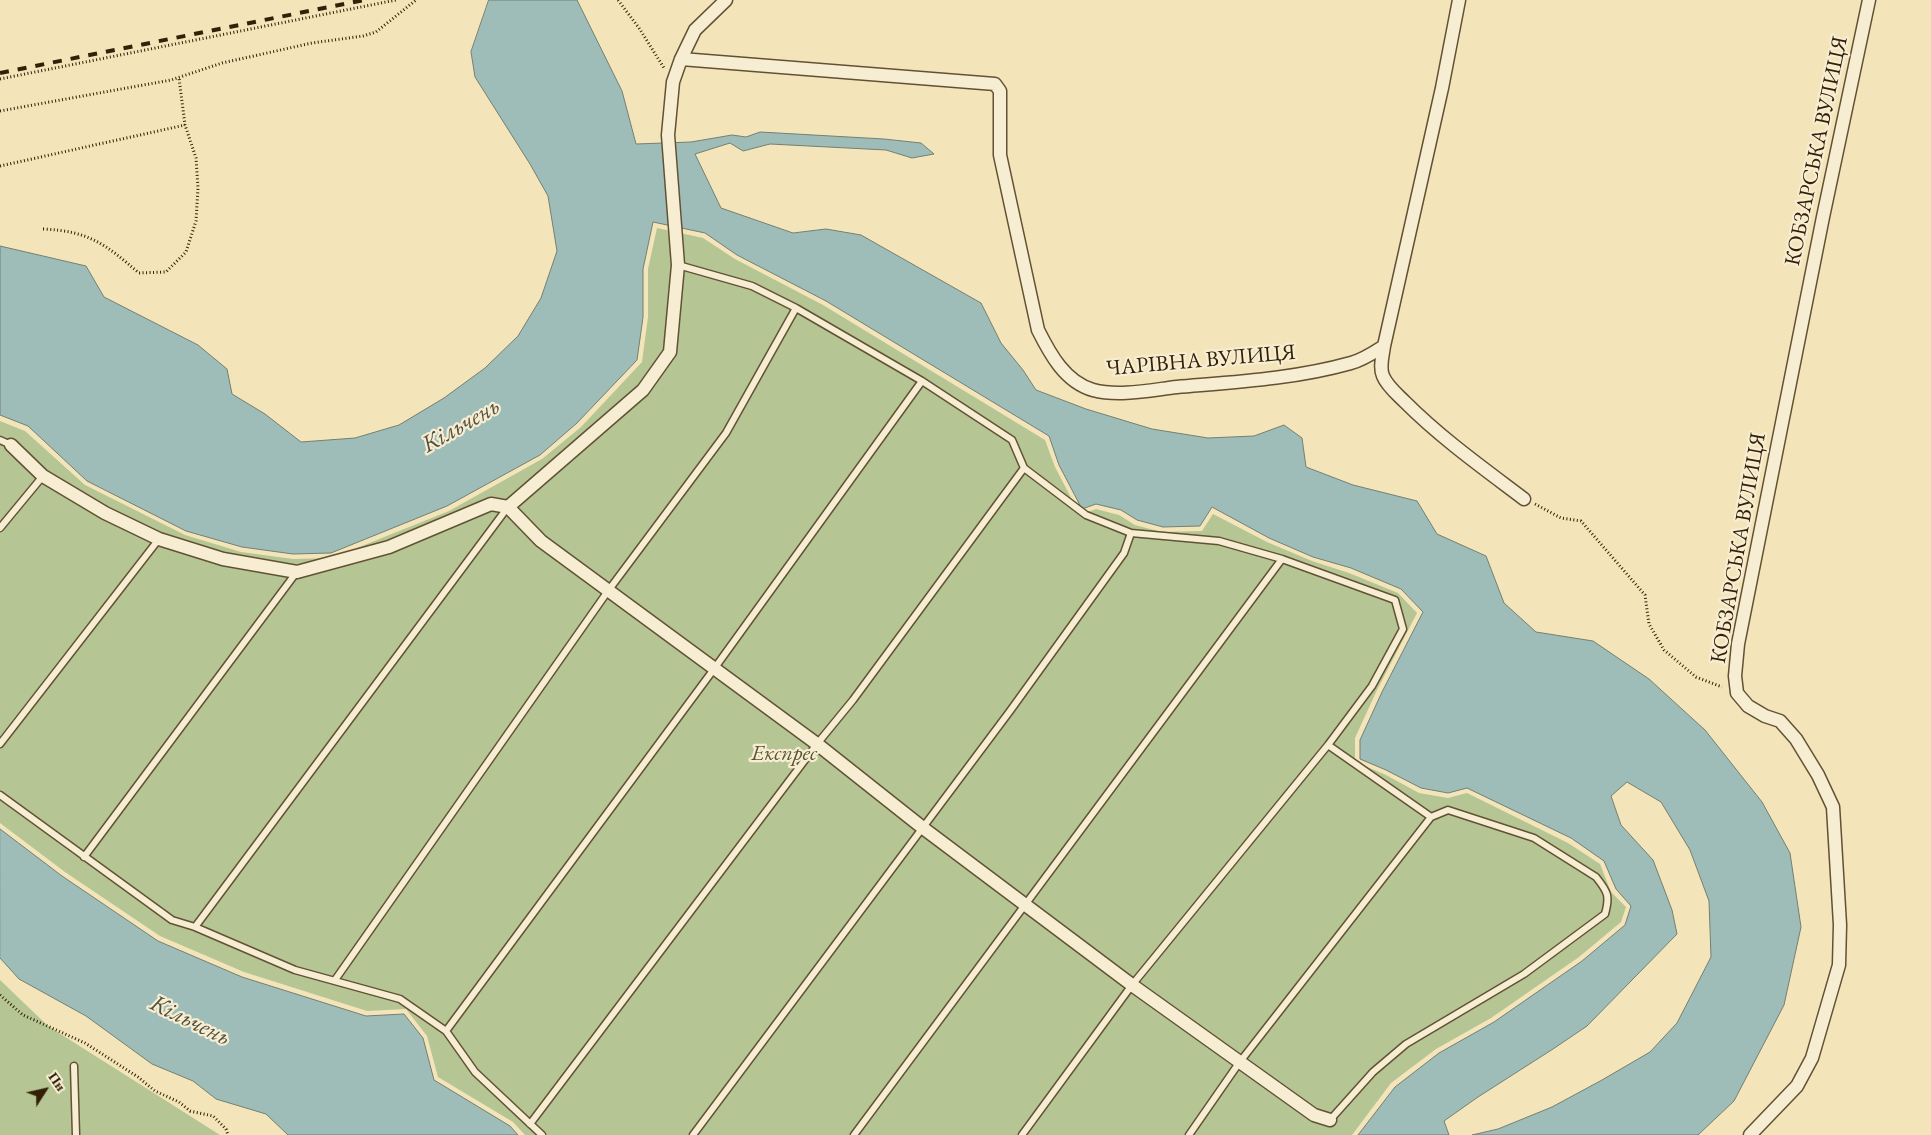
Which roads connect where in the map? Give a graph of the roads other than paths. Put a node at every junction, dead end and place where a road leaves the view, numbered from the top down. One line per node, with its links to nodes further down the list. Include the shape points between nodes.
1 (726, 0): 4 (street, via 695,30)
2 (1459, 0): 7 (street)
3 (1869, 0): 43 (street, КОБЗАРСЬКА ВУЛИЦЯ, via 1738,644 1735,676 1737,693 1748,706 1780,721 1796,739 1833,807 1840,925 1839,965 1812,1058 1798,1086)
4 (681, 59): 5 (street, via 673,82 668,135); 7 (street, ЧАРІВНА ВУЛИЦЯ, via 994,84 1000,91 1000,155 1038,330 1049,353 1062,369 1092,390 1111,392 1279,378 1352,363)
5 (678, 265): 6 (lane, via 752,286); 13 (street, via 670,352 643,390)
6 (796, 308): 8 (lane); 19 (lane, via 726,433)
7 (1384, 346): 12 (street, via 1382,374 1388,384 1422,419)
8 (922, 381): 10 (lane, via 1012,440); 20 (lane)
9 (6, 442): 11 (street)
10 (1024, 468): 15 (lane, via 1086,515); 22 (lane)
11 (43, 476): 14 (lane); 16 (street, via 105,513)
12 (1524, 499)
13 (508, 507): 18 (street, via 491,504 389,547); 19 (street, via 540,541); 29 (lane)
14 (0, 528)
15 (1131, 533): 17 (lane, via 1219,541); 26 (lane, via 1124,553)
16 (159, 539): 18 (street, via 223,559); 21 (lane)
17 (1282, 559): 23 (lane, via 1395,600 1403,629 1372,686); 28 (lane)
18 (297, 572): 27 (lane)
19 (608, 591): 20 (street); 30 (lane)
20 (714, 669): 22 (street); 32 (lane)
21 (0, 744)
22 (817, 744): 26 (street); 36 (lane)
23 (1328, 744): 25 (lane); 31 (lane)
24 (0, 795): 27 (lane)
25 (1431, 817): 33 (lane); 35 (lane, via 1448,810 1534,838 1596,877 1609,900 1605,914 1524,974 1406,1044 1373,1072)
26 (923, 828): 28 (street); 39 (lane)
27 (84, 857): 29 (lane, via 172,920)
28 (1026, 904): 31 (street); 40 (lane)
29 (195, 927): 30 (lane, via 295,970)
30 (335, 980): 32 (lane, via 400,999)
31 (1132, 984): 33 (street); 41 (lane)
32 (446, 1031): 36 (lane, via 475,1072)
33 (1239, 1063): 35 (street, via 1314,1115); 42 (lane)
34 (74, 1066): 37 (lane)
35 (1330, 1120)
36 (530, 1124): 38 (lane)
37 (76, 1135)
38 (542, 1135)
39 (693, 1135)
40 (854, 1135)
41 (1022, 1135)
42 (1189, 1135)
43 (1750, 1135)

